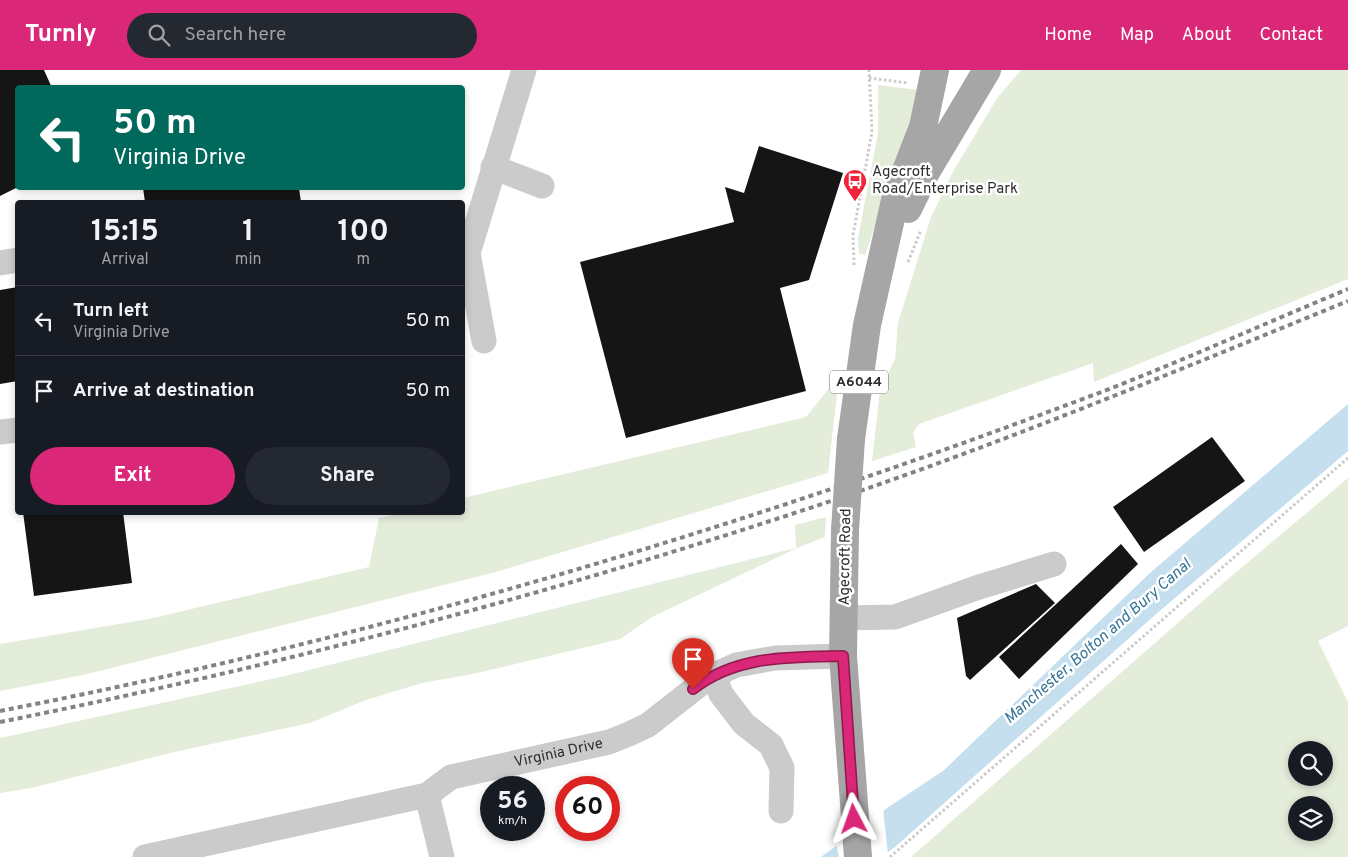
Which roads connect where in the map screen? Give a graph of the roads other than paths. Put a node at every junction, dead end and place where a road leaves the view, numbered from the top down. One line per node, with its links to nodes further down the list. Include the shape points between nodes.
1 (524, 70): 4 (street)
2 (935, 70): 7 (main road, Agecroft Road / A6044, via 923,127 896,196)
3 (987, 70): 7 (main road, Agecroft Road / A6044, via 926,172)
4 (493, 167): 5 (street); 9 (street, via 468,253)
5 (542, 186)
6 (15, 260): 8 (street)
7 (883, 260): 13 (main road, Agecroft Road / A6044, bridge, via 867,325 851,439)
8 (0, 263)
9 (484, 341)
10 (15, 430): 11 (street)
11 (0, 432)
12 (1054, 564): 13 (street, via 895,617)
13 (844, 618): 14 (main road, Agecroft Road / A6044)
14 (843, 656): 15 (street, Virginia Drive, via 755,660); 21 (main road, Agecroft Road / A6044)
15 (714, 674): 16 (street, Virginia Drive, via 648,725 629,734 609,742 451,777); 17 (street, via 721,694 744,724 770,745 782,768)
16 (427, 795): 18 (street, Virginia Drive); 20 (street)
17 (781, 811)
18 (242, 847): 19 (street, Virginia Drive)
19 (145, 857)
20 (442, 857)
21 (858, 857)

